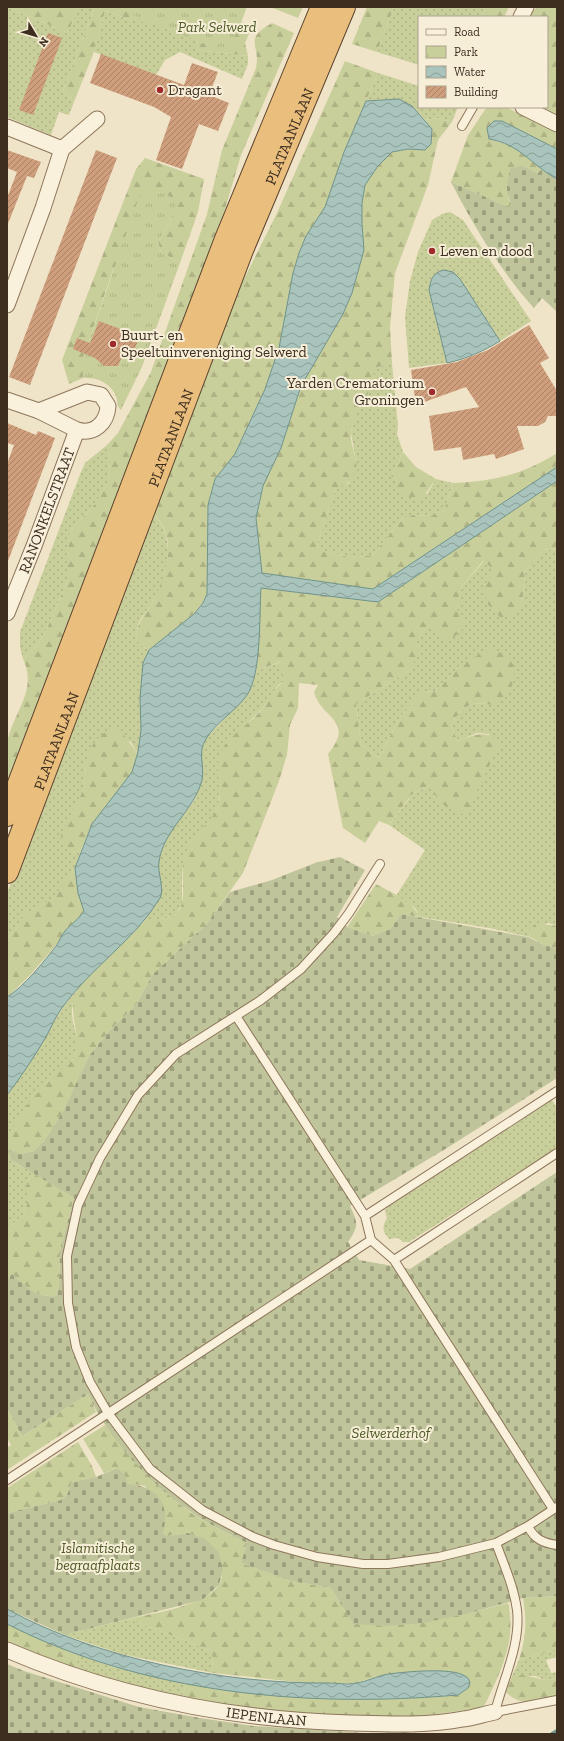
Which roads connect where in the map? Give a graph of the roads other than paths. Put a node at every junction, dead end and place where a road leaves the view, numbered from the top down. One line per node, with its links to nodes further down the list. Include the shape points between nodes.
1 (322, 7): 17 (highway, PLATAANLAAN, via 226,239)
2 (344, 7): 19 (highway, PLATAANLAAN, via 242,250)
3 (526, 7): 4 (street)
4 (522, 16)
5 (472, 108): 9 (lane)
6 (525, 108): 8 (street)
7 (97, 119): 11 (street)
8 (557, 124)
9 (462, 126)
10 (7, 127): 11 (street)
11 (62, 149): 12 (street)
12 (7, 305)
13 (7, 400): 14 (street)
14 (38, 412): 15 (street); 15 (street, via 87,392 101,395 108,406 102,423 88,431)
15 (77, 430): 16 (street, RANONKELSTRAAT)
16 (7, 613)
17 (7, 815)
18 (380, 864): 20 (lane, via 349,913 316,954 261,1000)
19 (7, 872)
20 (236, 1016): 23 (lane); 26 (lane, via 176,1054 138,1095 100,1158 78,1205 67,1256 68,1303 76,1347 90,1382)
21 (557, 1091): 23 (lane)
22 (557, 1153): 25 (lane)
23 (365, 1216): 24 (lane)
24 (371, 1240): 25 (lane); 26 (lane)
25 (394, 1260): 28 (lane)
26 (108, 1413): 27 (lane); 30 (lane, via 150,1469 167,1483 202,1510 274,1545 317,1557 363,1564 388,1564 439,1557)
27 (7, 1480)
28 (555, 1508): 29 (lane)
29 (528, 1526): 30 (lane); 31 (lane, via 533,1535 545,1543)
30 (496, 1543): 34 (lane, via 515,1596 517,1612 515,1646)
31 (557, 1545)
32 (7, 1650): 34 (street, IEPENLAAN, via 41,1664 142,1697 202,1709 320,1722 394,1724 462,1720)
33 (557, 1700): 34 (lane, IEPENLAAN)
34 (495, 1712)

